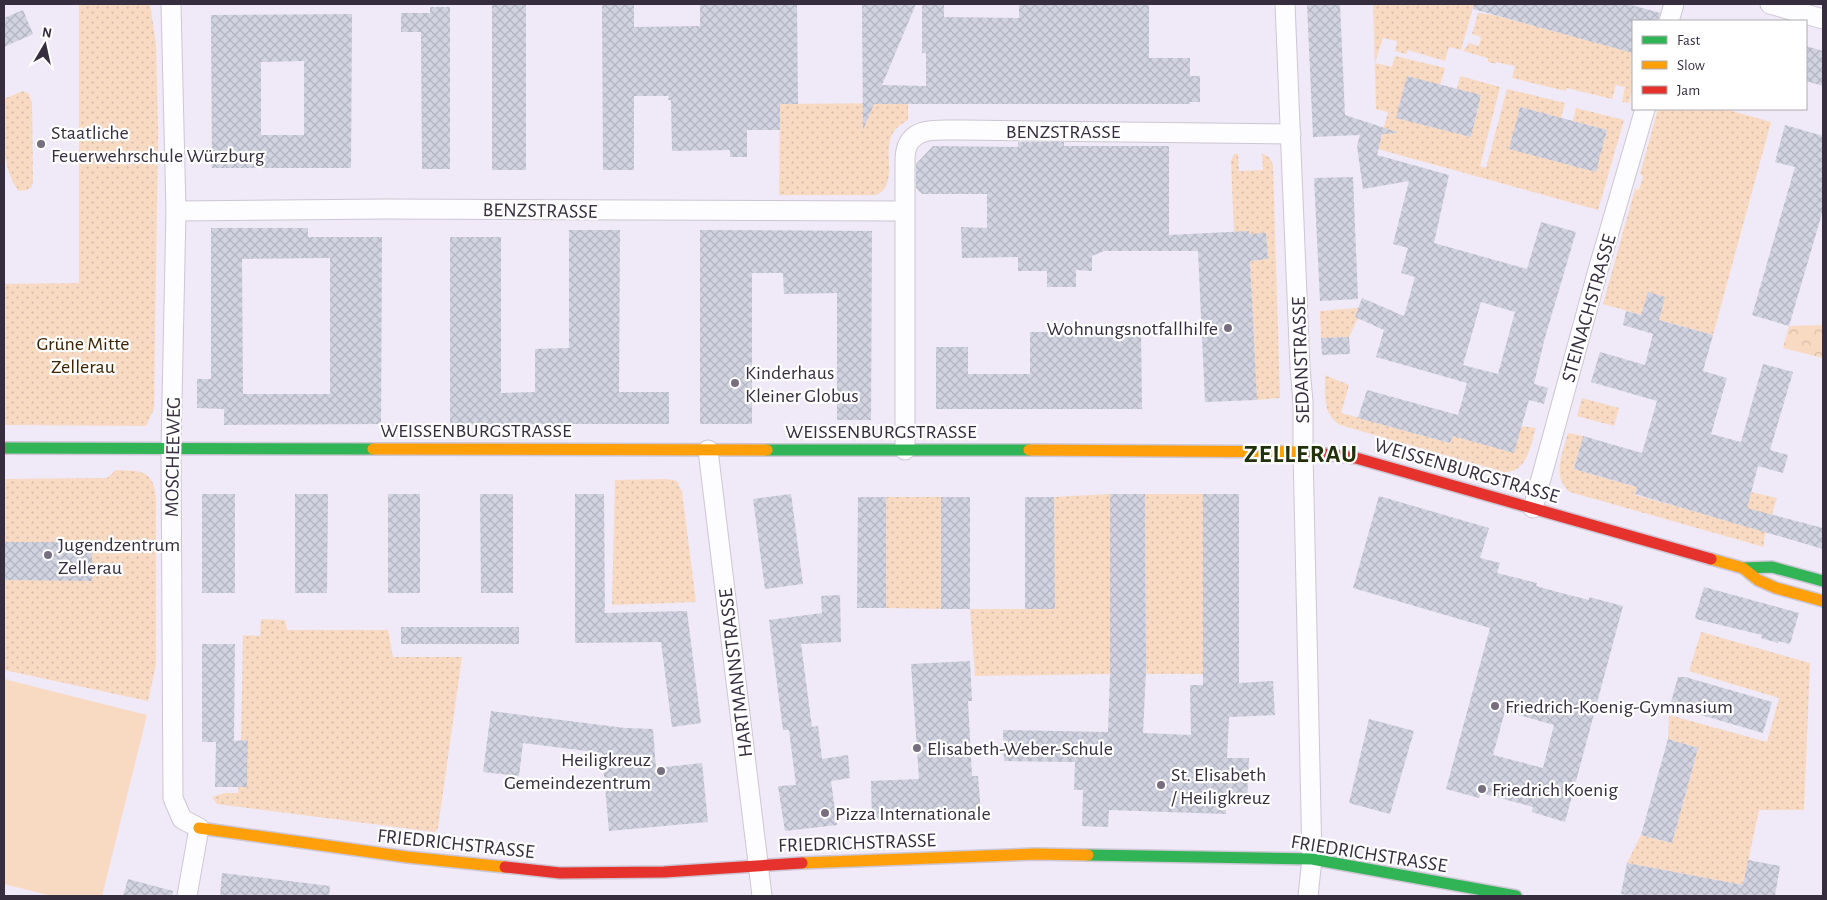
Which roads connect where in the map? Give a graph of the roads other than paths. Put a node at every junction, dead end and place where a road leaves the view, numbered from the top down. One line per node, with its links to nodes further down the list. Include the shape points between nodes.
1 (171, 4): 9 (street, MOSCHEEWEG)
2 (1285, 4): 8 (street, SEDANSTRASSE)
3 (1674, 4): 6 (street)
4 (1770, 4): 5 (street)
5 (1823, 19)
6 (1669, 20)
7 (1645, 110): 16 (street, STEINACHSTRASSE)
8 (1291, 134): 10 (street, BENZSTRASSE, via 924,131 907,147); 15 (street, SEDANSTRASSE, via 1303,402)
9 (176, 211): 10 (street, BENZSTRASSE, via 366,208); 12 (street, MOSCHEEWEG)
10 (904, 211): 14 (street, BENZSTRASSE)
11 (4, 448): 12 (street, WEISSENBURGSTRASSE)
12 (171, 448): 13 (street, WEISSENBURGSTRASSE); 20 (street, MOSCHEEWEG, via 173,798 182,819)
13 (708, 450): 14 (street, WEISSENBURGSTRASSE); 22 (street, HARTMANNSTRASSE)
14 (905, 450): 15 (street, WEISSENBURGSTRASSE)
15 (1302, 451): 16 (street, WEISSENBURGSTRASSE, via 1356,458); 21 (street, SEDANSTRASSE)
16 (1533, 508): 17 (street, WEISSENBURGSTRASSE)
17 (1743, 568): 18 (street, WEISSENBURGSTRASSE, via 1772,567); 19 (street, WEISSENBURGSTRASSE, via 1776,588)
18 (1823, 581)
19 (1823, 601)
20 (199, 828): 22 (street, FRIEDRICHSTRASSE, via 407,857 560,873 664,872); 23 (street)
21 (1312, 859): 22 (street, FRIEDRICHSTRASSE, via 1036,854); 25 (street, SEDANSTRASSE); 26 (street, FRIEDRICHSTRASSE)
22 (758, 865): 24 (street, HARTMANNSTRASSE)
23 (187, 896)
24 (762, 896)
25 (1308, 896)
26 (1516, 896)

